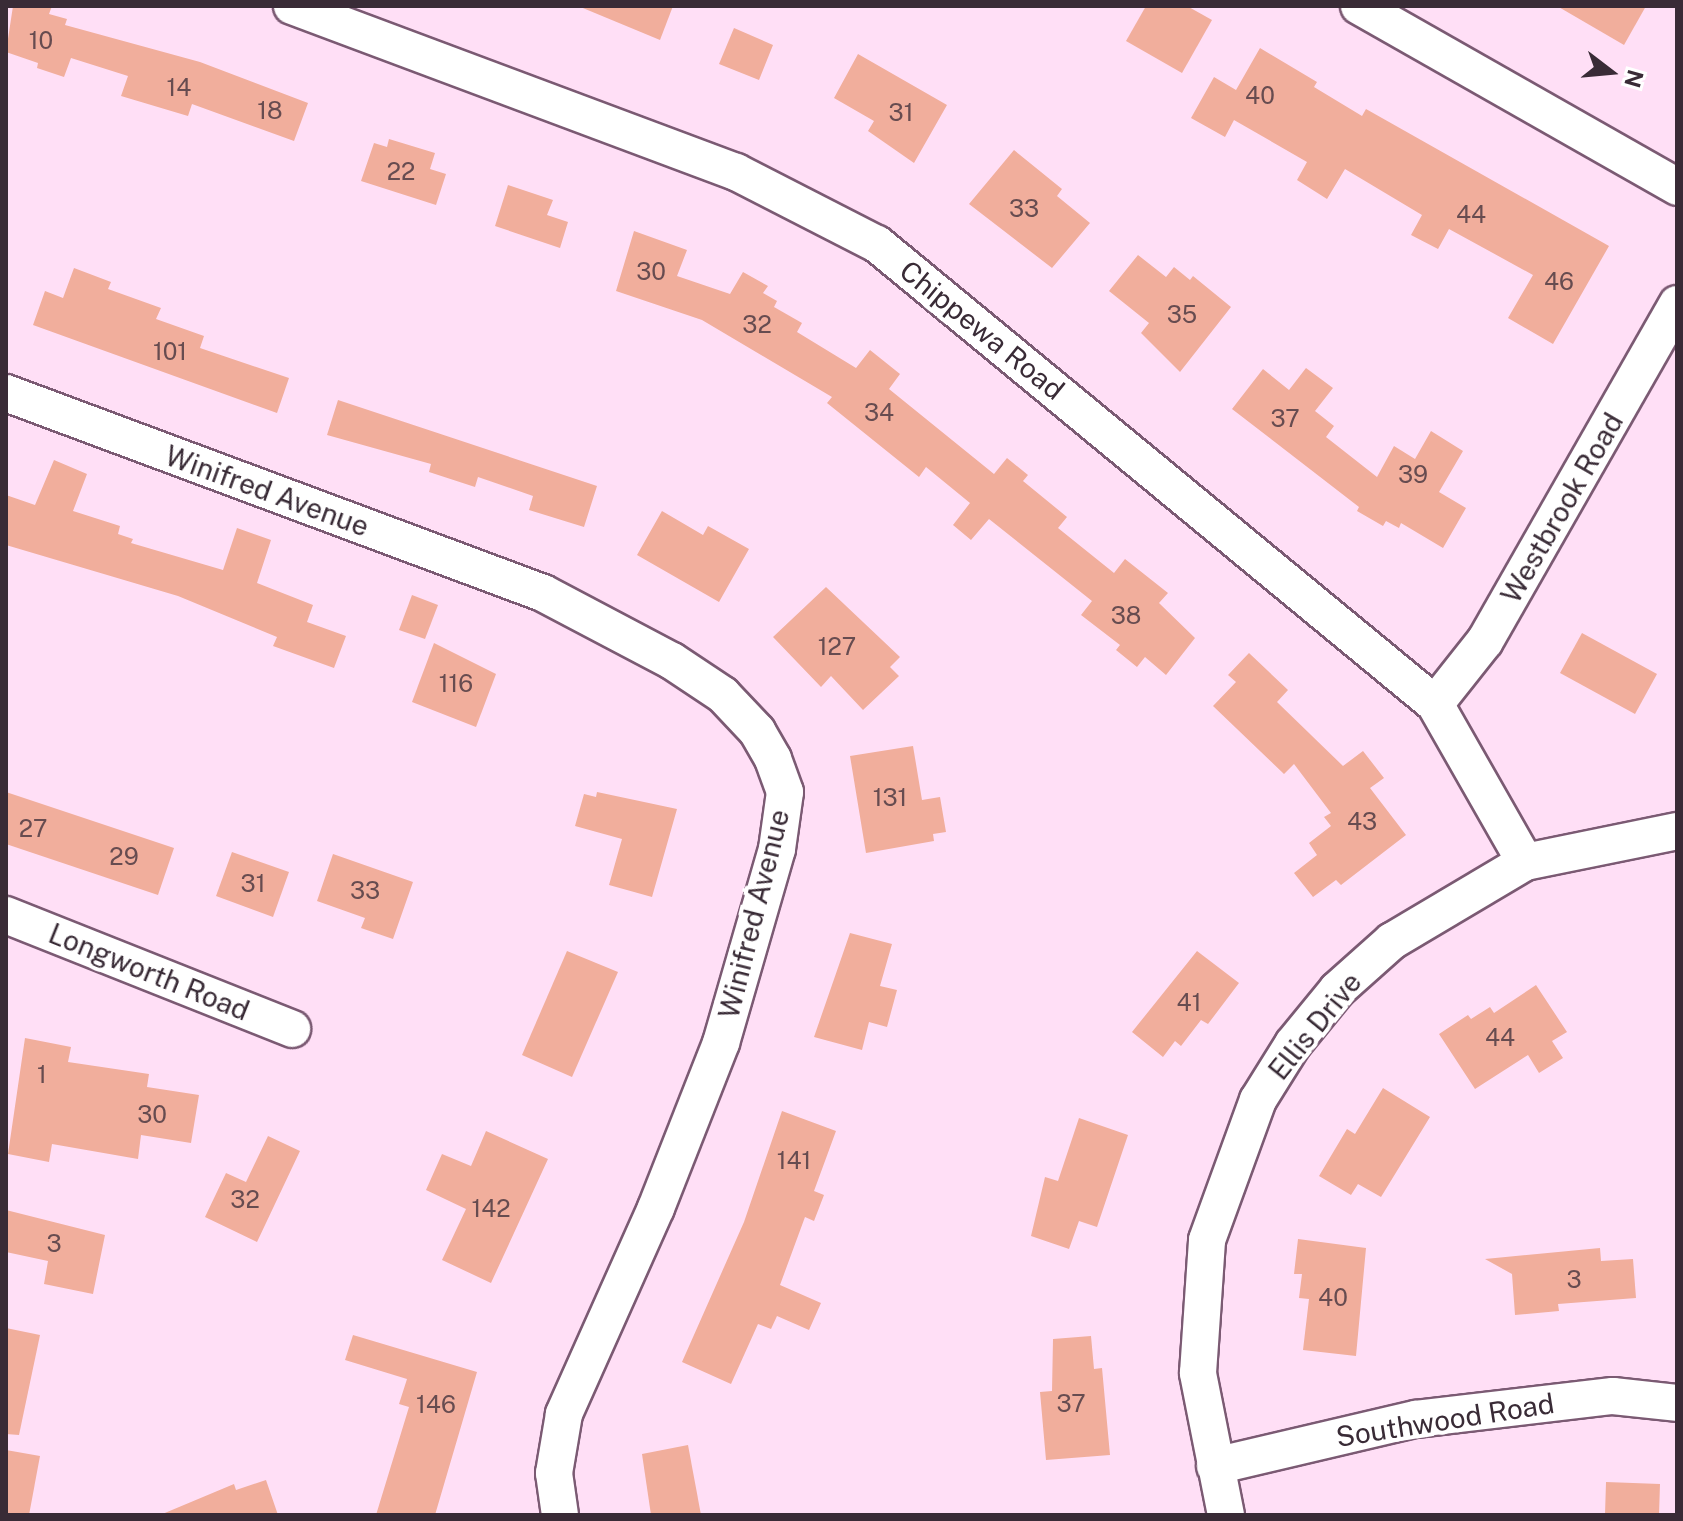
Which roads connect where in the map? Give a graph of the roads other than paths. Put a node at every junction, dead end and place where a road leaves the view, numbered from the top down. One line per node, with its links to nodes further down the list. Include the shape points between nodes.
1 (292, 6): 6 (street, Chippewa Road, via 736,172 877,244)
2 (1359, 6): 3 (street)
3 (1677, 187)
4 (1677, 304): 6 (street, Westbrook Road, via 1493,628)
5 (6, 393): 13 (street, Winifred Avenue, via 543,593 672,661 723,695 757,731 773,759 785,792 777,849 721,1043 656,1208 564,1414 554,1473)
6 (1435, 704): 8 (street, Chippewa Road)
7 (1677, 831): 8 (street, Ellis Drive)
8 (1525, 862): 12 (street, Ellis Drive, via 1392,941 1348,980 1293,1044 1258,1100 1207,1240 1198,1373)
9 (6, 915): 10 (street, Longworth Road)
10 (292, 1029)
11 (1677, 1403): 12 (street, Southwood Road, via 1613,1396 1416,1419)
12 (1215, 1466): 14 (street, Ellis Drive)
13 (560, 1515)
14 (1226, 1515)

